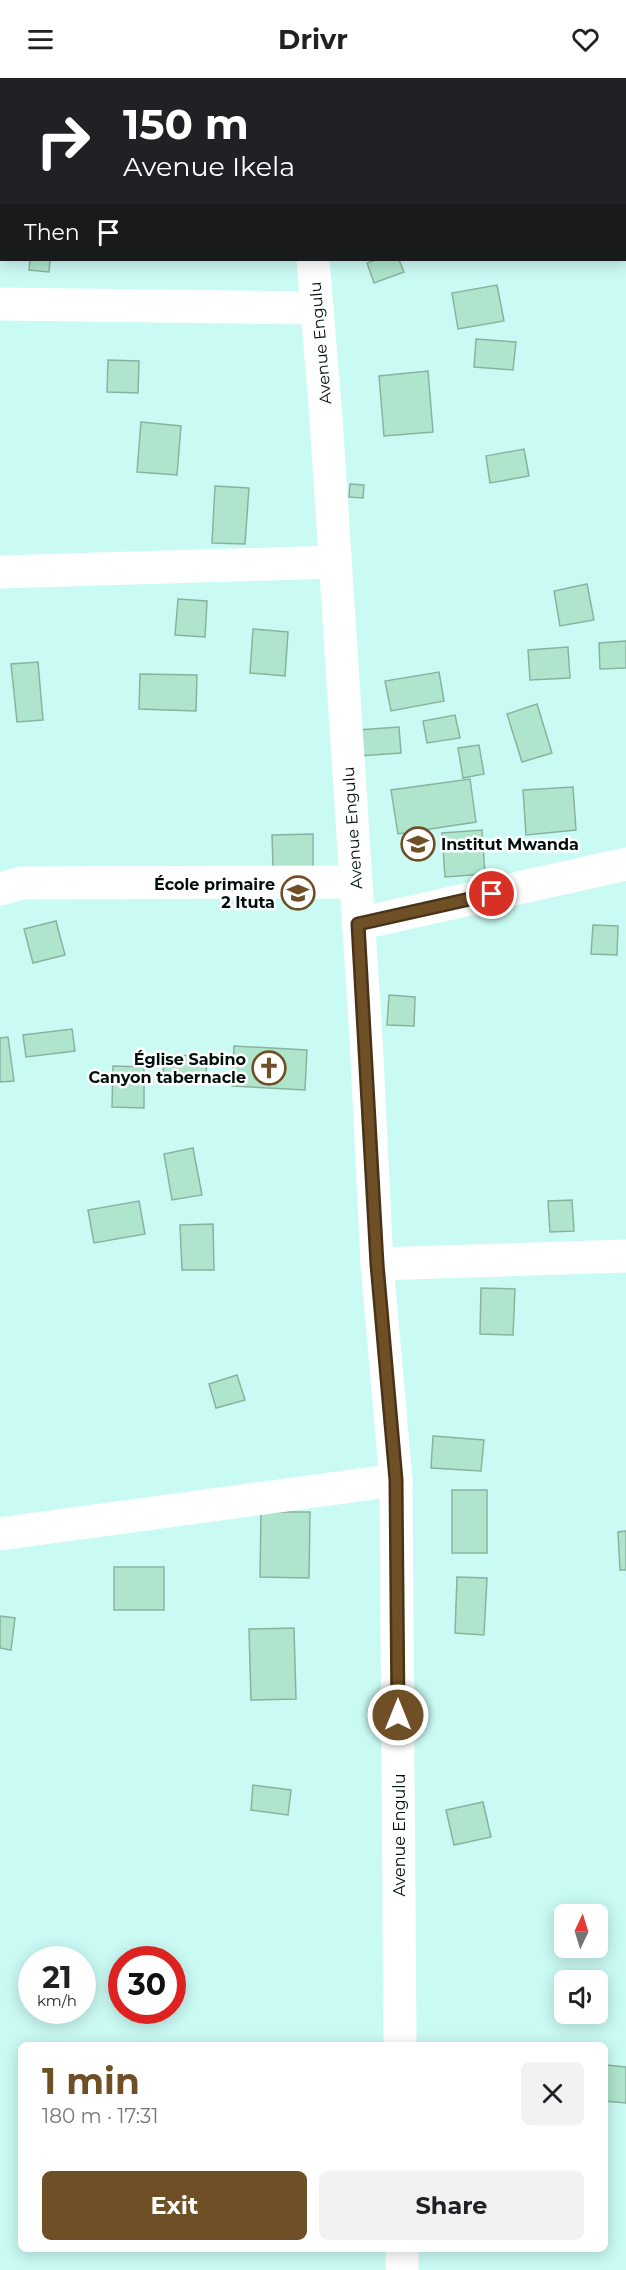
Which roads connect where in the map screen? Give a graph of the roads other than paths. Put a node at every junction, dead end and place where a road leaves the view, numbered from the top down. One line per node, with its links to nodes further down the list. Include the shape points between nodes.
1 (313, 261): 3 (street, Avenue Engulu)
2 (0, 304): 3 (street)
3 (317, 308): 4 (street, Avenue Engulu)
4 (335, 562): 5 (street); 7 (street, Avenue Engulu)
5 (0, 572)
6 (626, 864): 9 (street)
7 (356, 882): 8 (street, via 22,883); 9 (street, Avenue Engulu)
8 (0, 889)
9 (358, 924): 11 (street, Avenue Engulu)
10 (626, 1256): 11 (street)
11 (377, 1264): 12 (street, Avenue Engulu)
12 (396, 1480): 13 (street); 14 (street, Avenue Engulu)
13 (0, 1534)
14 (400, 2042)
15 (402, 2252): 16 (street)
16 (402, 2270)

